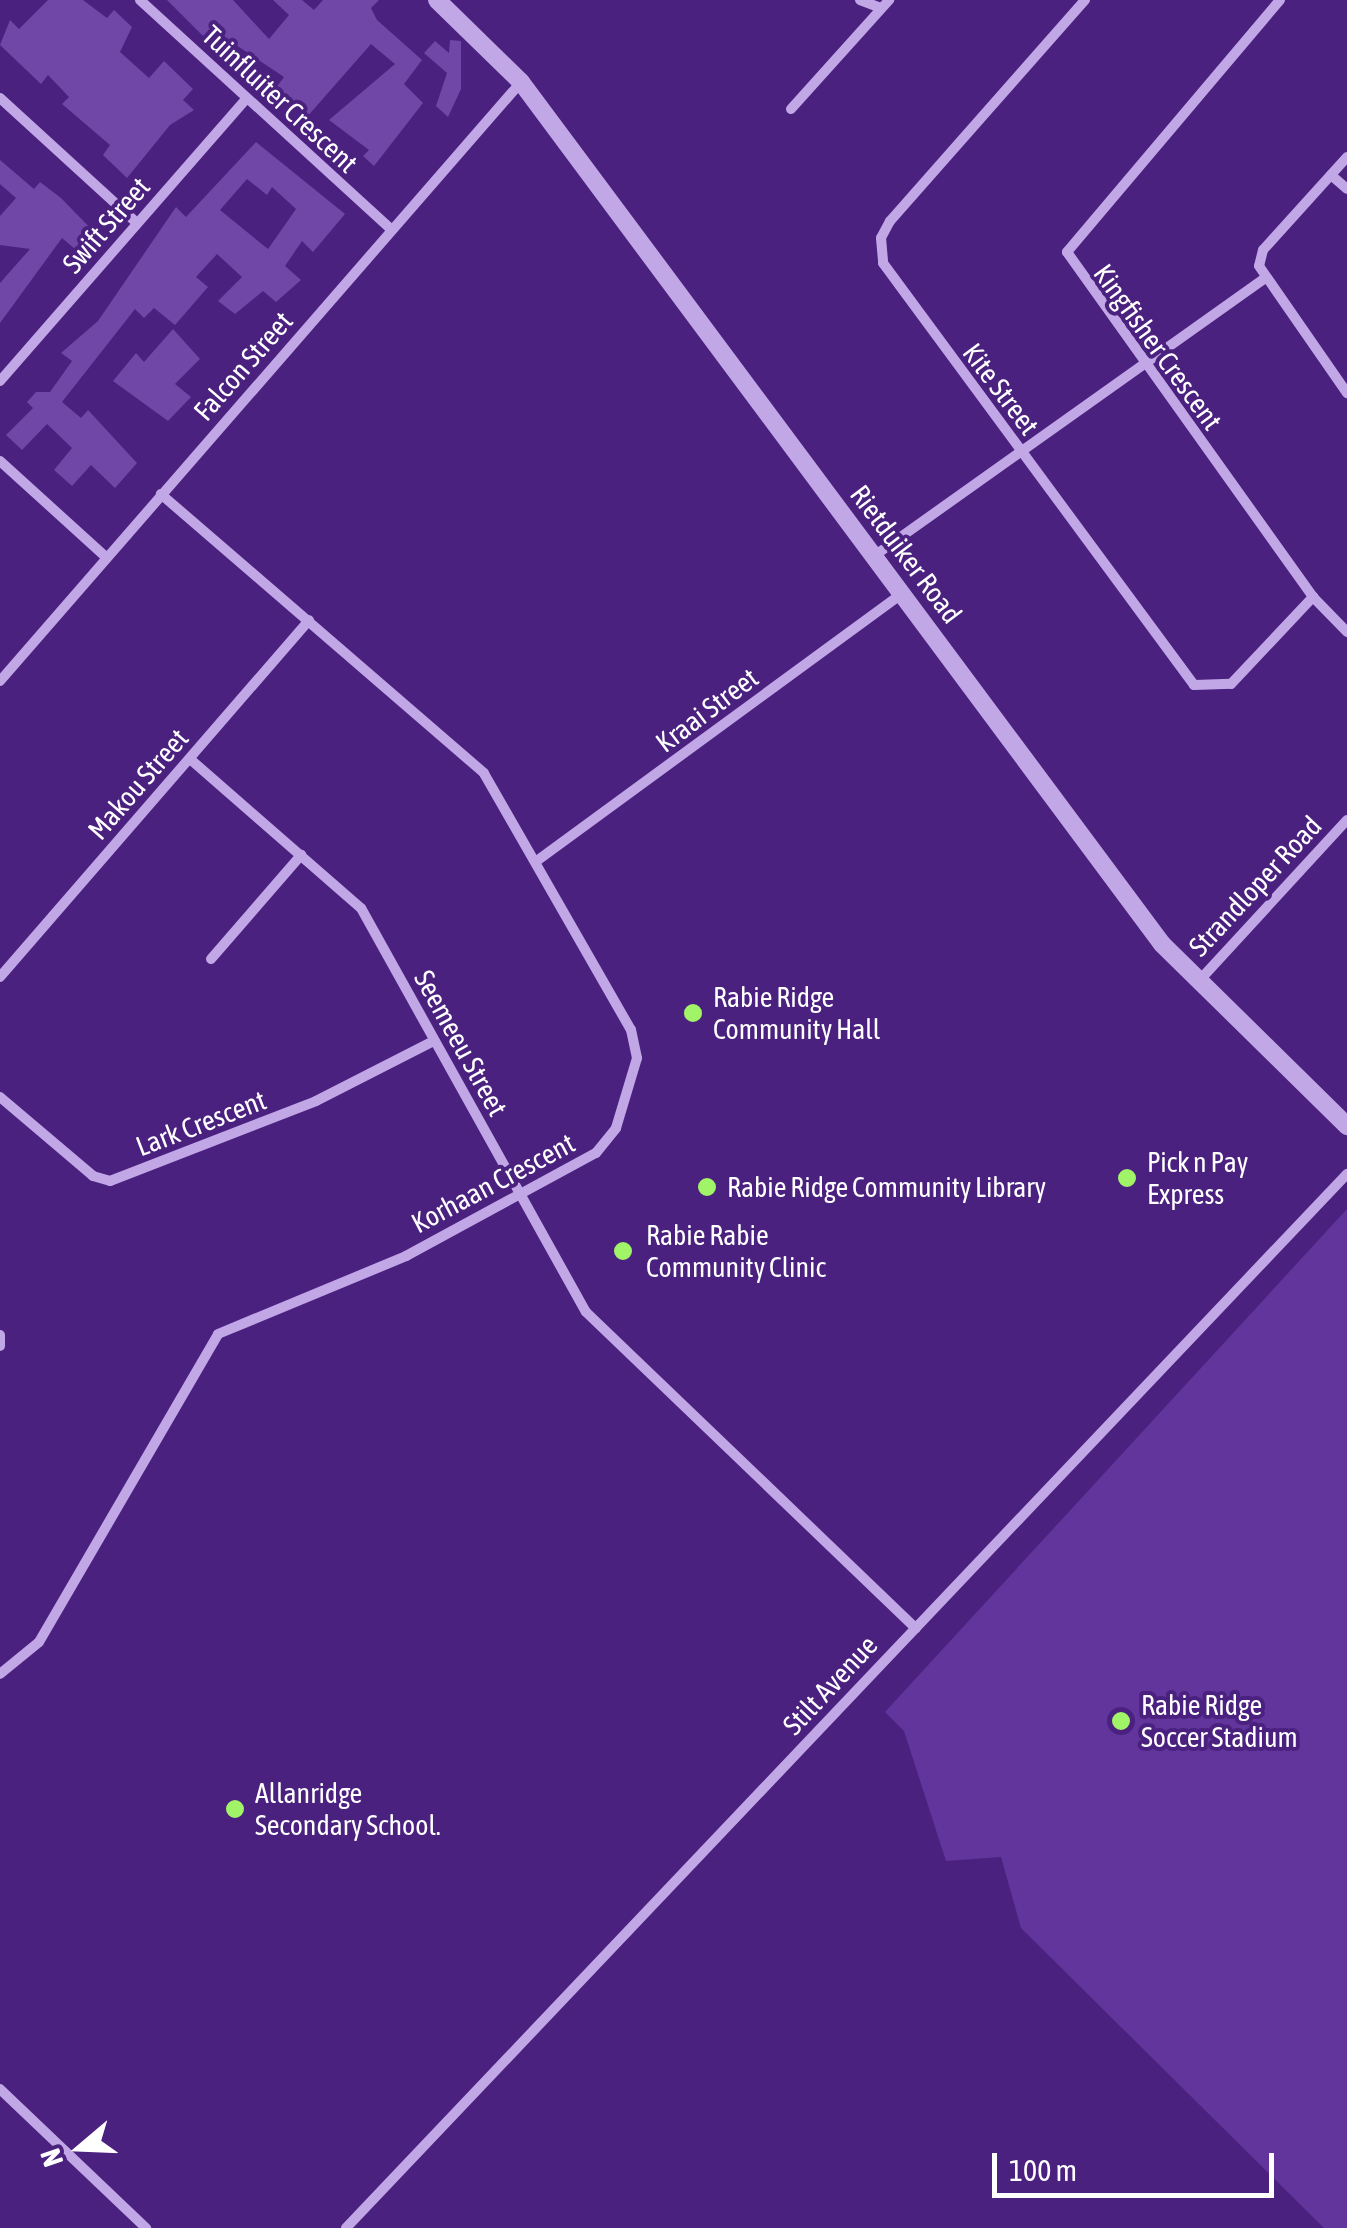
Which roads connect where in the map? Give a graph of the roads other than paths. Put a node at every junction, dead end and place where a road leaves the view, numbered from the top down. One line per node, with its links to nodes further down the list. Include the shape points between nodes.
1 (140, 0): 9 (street, Tuinfluiter Crescent)
2 (437, 0): 7 (street, Rietduiker Road)
3 (860, 0): 6 (street)
4 (1085, 0): 20 (street, Kite Street, via 881,238 887,272)
5 (1280, 0): 17 (street, Kingfisher Crescent, via 1069,247 1071,267)
6 (885, 4): 10 (street)
7 (521, 82): 15 (street, Falcon Street); 23 (street, Rietduiker Road)
8 (0, 98): 14 (street)
9 (246, 99): 14 (street, Swift Street); 15 (street, Tuinfluiter Crescent)
10 (791, 110)
11 (1347, 157): 12 (street)
12 (1331, 175): 13 (street); 16 (street, via 1263,250)
13 (1347, 188)
14 (136, 223): 18 (street, Swift Street)
15 (391, 230): 22 (street, Falcon Street)
16 (1264, 279): 17 (street); 19 (street)
17 (1143, 364): 20 (street); 26 (street, Kingfisher Crescent)
18 (0, 381)
19 (1347, 393)
20 (1020, 452): 23 (street); 26 (street, Kite Street, via 1200,688 1230,684)
21 (0, 462): 24 (street)
22 (162, 494): 24 (street, Falcon Street); 27 (street, Korhaan Crescent)
23 (874, 556): 25 (street, Rietduiker Road)
24 (107, 558): 29 (street, Falcon Street)
25 (902, 594): 33 (street, Kraai Street); 36 (street, Rietduiker Road)
26 (1312, 597): 28 (street, Kingfisher Crescent)
27 (309, 620): 30 (street, Makou Street); 33 (street, Korhaan Crescent, via 484,773)
28 (1347, 632)
29 (0, 681)
30 (190, 759): 32 (street, Seemeeu Street); 35 (street, Makou Street)
31 (1347, 820): 36 (street, Strandloper Road)
32 (301, 856): 34 (street); 37 (street, Seemeeu Street, via 360,908)
33 (538, 860): 41 (street, Korhaan Crescent, via 632,1030 637,1058 604,1148)
34 (210, 959)
35 (0, 977)
36 (1197, 983): 39 (street, Rietduiker Road)
37 (434, 1041): 38 (street, Lark Crescent, via 332,1094 110,1181 92,1176); 41 (street, Seemeeu Street)
38 (0, 1096)
39 (1347, 1126)
40 (1347, 1174): 44 (street, Stilt Avenue)
41 (520, 1196): 44 (street, Seemeeu Street, via 592,1319); 45 (street, Korhaan Crescent, via 406,1256 218,1334 39,1642)
42 (0, 1334): 43 (street)
43 (0, 1346)
44 (916, 1628): 48 (street, Stilt Avenue)
45 (0, 1674)
46 (0, 2089): 47 (street)
47 (138, 2226)
48 (346, 2228)

